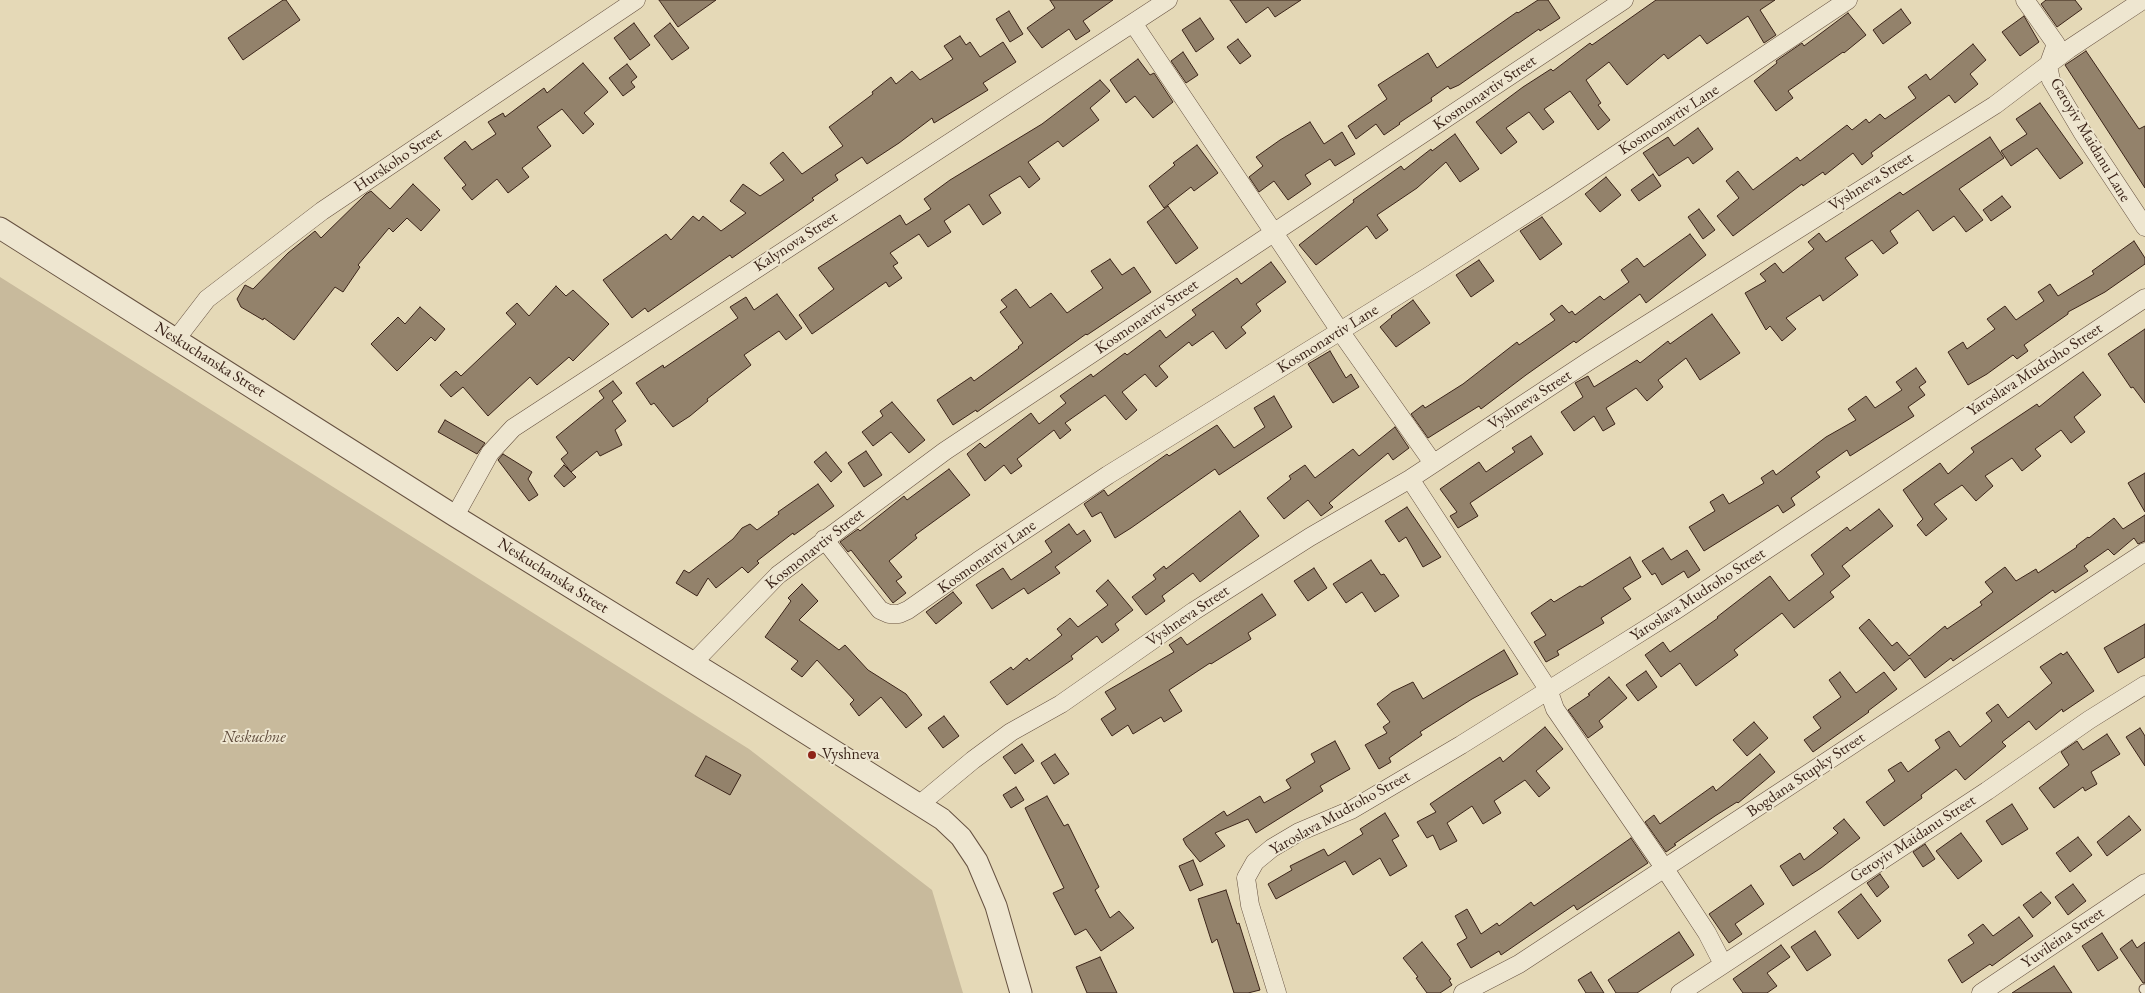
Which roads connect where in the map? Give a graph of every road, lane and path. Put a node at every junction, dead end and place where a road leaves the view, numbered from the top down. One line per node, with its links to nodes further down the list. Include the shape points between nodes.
1 (636, 0): 14 (street, Hurskoho Street, via 322,211 207,299)
2 (1168, 0): 7 (street, Kalynova Street)
3 (1624, 0): 11 (street, Kosmonavtiv Street)
4 (1848, 0): 13 (street, Kosmonavtiv Lane, via 1557,194)
5 (2025, 0): 8 (street, Geroyiv Maidanu Lane, via 2056,44)
6 (2143, 0): 8 (street, Vyshneva Street)
7 (1133, 23): 11 (street); 17 (street, Kalynova Street, via 513,428 490,453)
8 (2048, 66): 9 (street, Geroyiv Maidanu Lane, via 2051,80 2082,132); 15 (street, Vyshneva Street, via 1994,105)
9 (2145, 227)
10 (0, 228): 14 (street, Neskuchanska Street)
11 (1275, 233): 13 (street); 18 (street, Kosmonavtiv Street, via 945,451)
12 (2145, 298): 22 (street, Yaroslava Mudroho Street, via 1673,612)
13 (1340, 331): 15 (street); 18 (street, Kosmonavtiv Lane, via 1108,475 899,614 880,610)
14 (177, 338): 17 (street, Neskuchanska Street)
15 (1433, 463): 16 (street, Vyshneva Street)
16 (1410, 479): 22 (street); 23 (street, Vyshneva Street, via 1302,542 1194,611 1061,704 1011,732)
17 (455, 516): 20 (street, Neskuchanska Street)
18 (824, 539): 20 (street, Kosmonavtiv Street, via 778,575)
19 (2145, 552): 24 (street, Bogdana Stupky Street)
20 (693, 663): 23 (street, Neskuchanska Street)
21 (2145, 684): 26 (street, Geroyiv Maidanu Street)
22 (1548, 689): 24 (street, via 1555,709); 28 (street, Yaroslava Mudroho Street, via 1351,810 1299,832 1255,862 1246,878 1250,905)
23 (920, 804): 27 (street, Neskuchanska Street, via 962,837 977,861 996,906)
24 (1665, 869): 26 (street); 29 (street, Bogdana Stupky Street, via 1519,964)
25 (2145, 883): 31 (street, Yuvileina Street)
26 (1723, 964): 30 (street, Geroyiv Maidanu Street)
27 (1021, 993)
28 (1277, 993)
29 (1463, 993)
30 (1680, 993)
31 (1981, 993)

